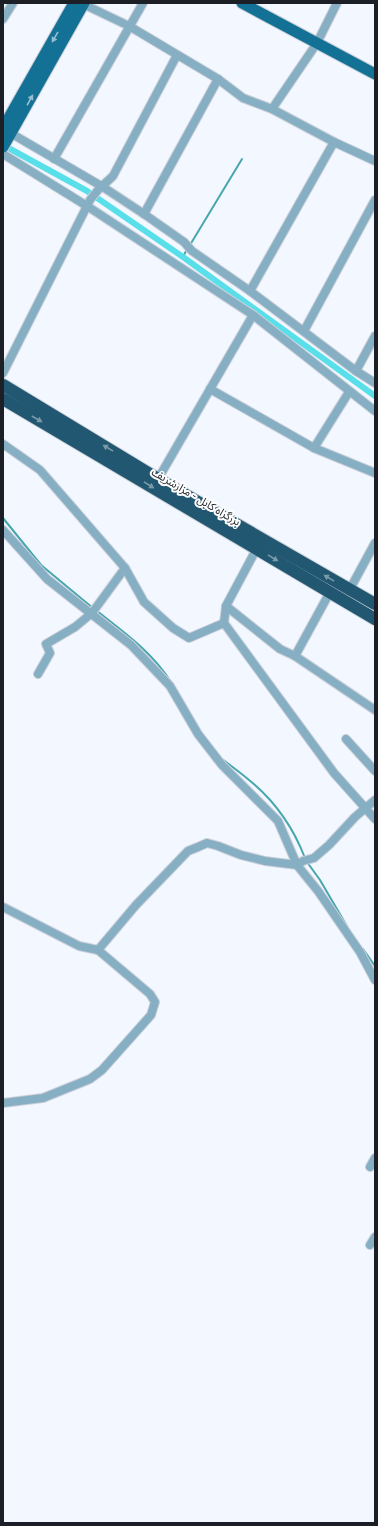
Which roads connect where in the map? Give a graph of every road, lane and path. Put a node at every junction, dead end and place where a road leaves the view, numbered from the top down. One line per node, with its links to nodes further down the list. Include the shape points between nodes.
1 (13, 3): 6 (street)
2 (80, 3): 7 (street); 13 (main road)
3 (142, 3): 7 (street)
4 (242, 3): 8 (main road)
5 (337, 3): 8 (street)
6 (3, 19)
7 (129, 26): 9 (street); 17 (street)
8 (317, 43): 10 (main road); 12 (street)
9 (177, 55): 11 (street); 19 (street, via 113,176)
10 (375, 74)
11 (218, 79): 12 (street, via 243,98); 22 (street)
12 (272, 109): 14 (street)
13 (7, 131): 15 (main road); 17 (street)
14 (334, 142): 18 (street); 23 (street)
15 (3, 147)
16 (3, 154): 21 (street)
17 (54, 159): 19 (street)
18 (375, 161)
19 (101, 188): 21 (street); 22 (street)
20 (375, 200): 25 (street)
21 (89, 203): 24 (street); 28 (street)
22 (144, 214): 23 (street)
23 (250, 291): 25 (street)
24 (253, 315): 31 (street); 32 (street)
25 (304, 331): 27 (street)
26 (375, 336): 27 (street)
27 (356, 371): 29 (street)
28 (3, 373)
29 (375, 383)
30 (3, 385): 38 (highway, بزرگراه کابل - مزارشریف, one-way to 30)
31 (210, 389): 36 (street); 38 (street)
32 (350, 392): 34 (street); 36 (street)
33 (3, 399): 41 (highway, بزرگراه کابل - مزارشریف, one-way to 41)
34 (375, 410)
35 (3, 444): 42 (street, via 40,470)
36 (314, 448): 37 (street)
37 (375, 473)
38 (158, 479): 43 (highway, بزرگراه کابل - مزارشریف, one-way to 38)
39 (3, 530): 47 (street, via 47,579)
40 (375, 543): 43 (street)
41 (257, 548): 44 (highway, بزرگراه کابل - مزارشریف, one-way to 44); 46 (street)
42 (125, 568): 47 (street); 49 (street, via 144,602 173,628 189,638)
43 (350, 590): 45 (highway, بزرگراه کابل - مزارشریف)
44 (330, 592): 48 (highway, بزرگراه کابل - مزارشریف); 50 (street)
45 (375, 604)
46 (226, 606): 49 (street); 50 (street, via 273,644)
47 (94, 610): 51 (street, via 75,627 46,644 50,653); 58 (street, via 144,657 170,686 198,734 222,765 278,821)
48 (375, 619)
49 (224, 623): 56 (street, via 334,773)
50 (296, 656): 52 (street)
51 (38, 674)
52 (375, 710)
53 (346, 739): 54 (street)
54 (375, 771)
55 (375, 800): 56 (street)
56 (365, 809): 57 (street); 58 (street, via 314,858)
57 (375, 819)
58 (300, 863): 60 (street, via 249,857 207,843 198,846 188,851 136,905); 61 (street, via 356,946)
59 (3, 907): 60 (street, via 79,946)
60 (98, 950): 62 (street, via 150,994 155,1002 151,1015 102,1070 90,1079 43,1098)
61 (375, 980)
62 (3, 1103)
63 (375, 1158): 64 (street)
64 (370, 1167)
65 (375, 1237): 66 (street)
66 (370, 1245)

